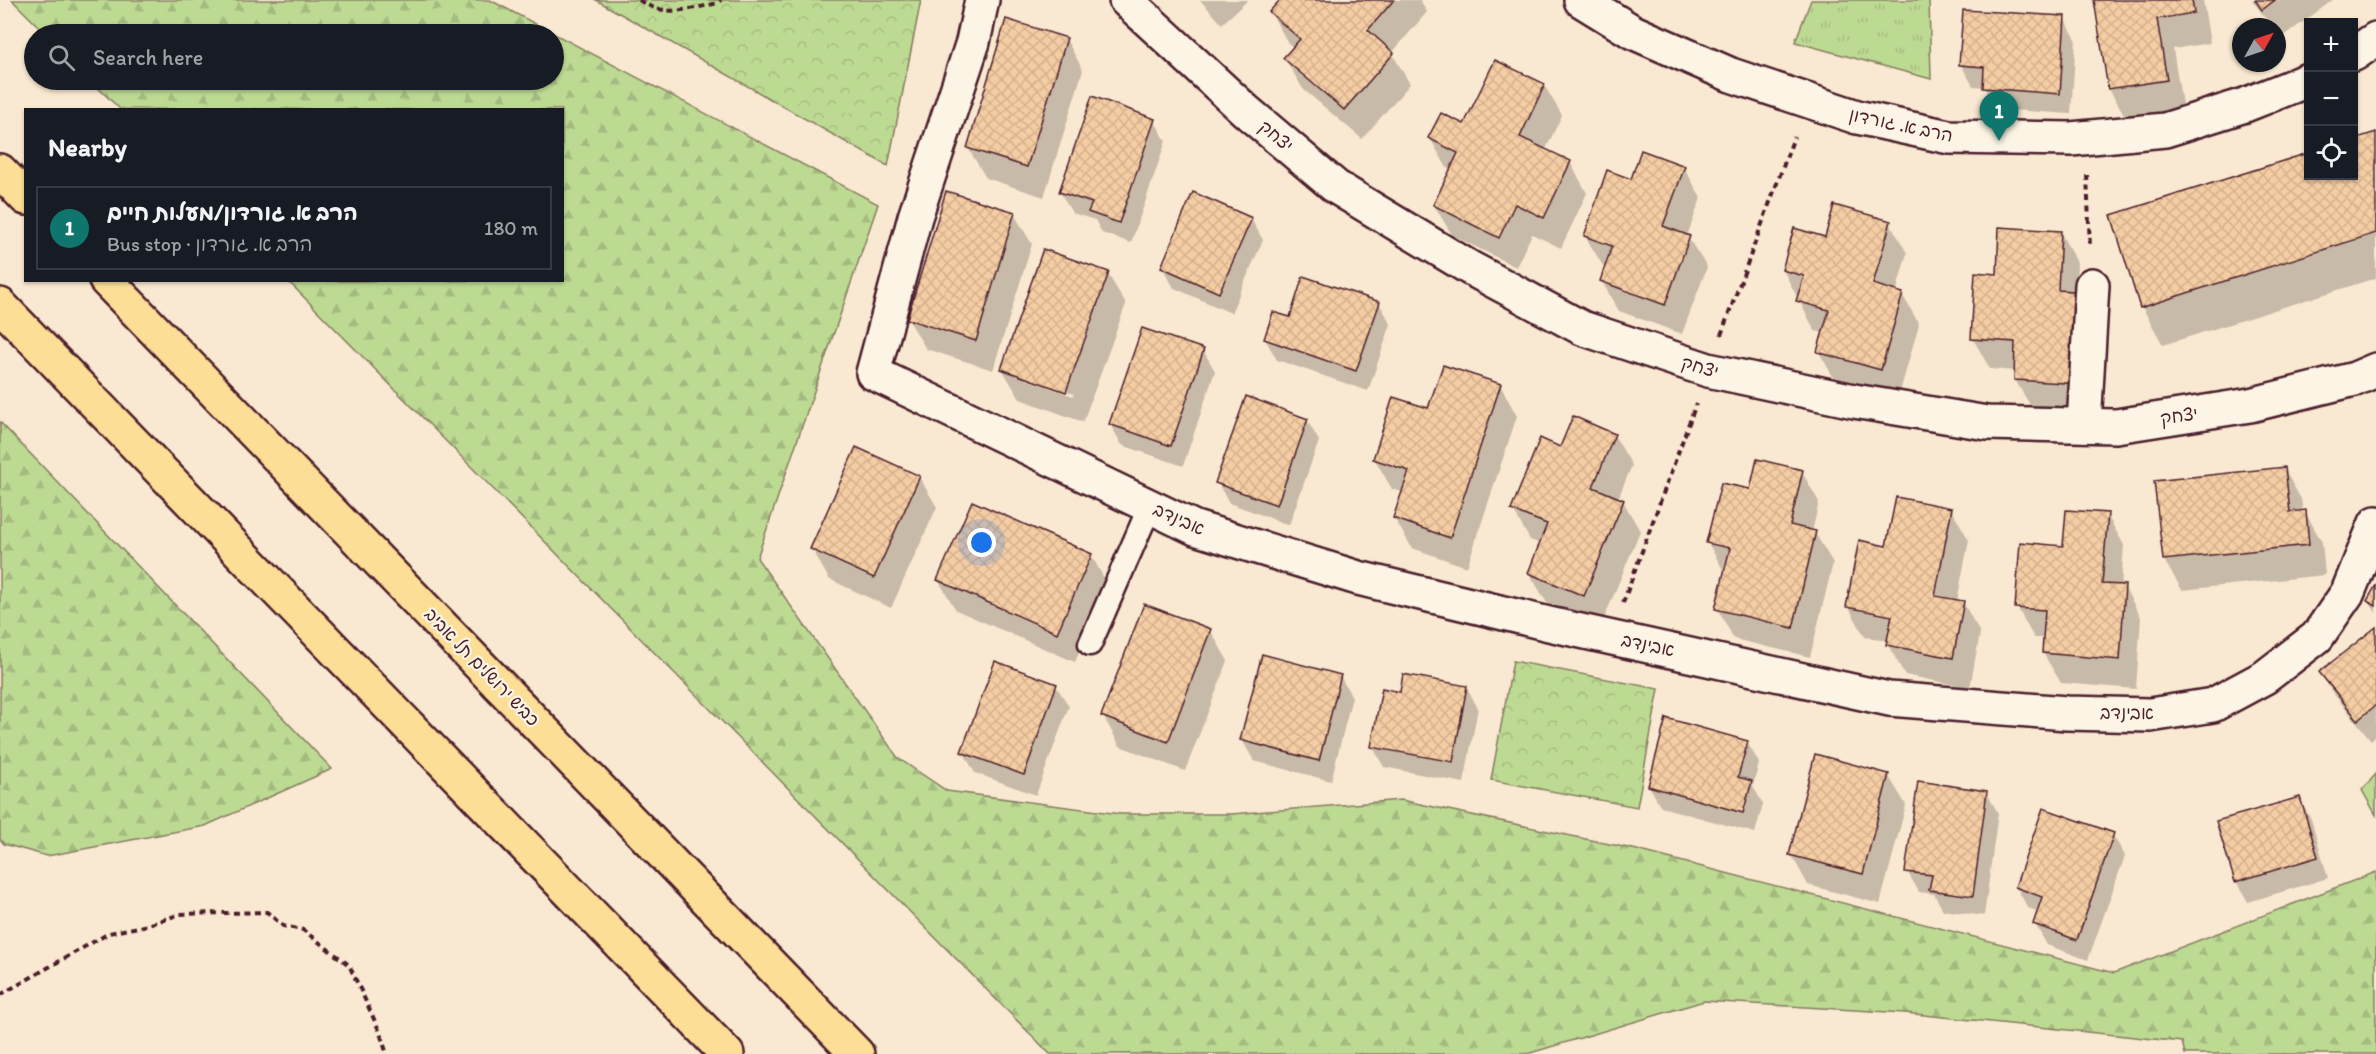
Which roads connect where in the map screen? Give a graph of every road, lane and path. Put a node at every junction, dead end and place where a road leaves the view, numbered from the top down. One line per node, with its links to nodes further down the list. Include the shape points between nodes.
1 (639, 0): 2 (path, via 674,13)
2 (721, 0)
3 (982, 0): 17 (street, אבינדב, via 974,42 915,217 873,372)
4 (1126, 0): 16 (street, יצחק, via 1245,110 1336,187 1470,268 1582,328 1708,370 1854,401 1987,423)
5 (1581, 0): 9 (street, הרב א. גורדון, via 1633,33 1731,75 1857,117 1949,137)
6 (2376, 39): 7 (street)
7 (2358, 51)
8 (2304, 82): 9 (street, הרב א. גורדון, via 2164,130)
9 (2086, 138): 13 (path)
10 (0, 171): 11 (highway)
11 (24, 196)
12 (108, 282): 23 (highway, כביש ירושלים תל אביב)
13 (2092, 285): 16 (street)
14 (0, 305): 22 (highway)
15 (2376, 370): 16 (street, יצחק, via 2355,379 2250,405 2116,426)
16 (2084, 425)
17 (1150, 506): 18 (street, אבינדב, via 1195,528 1358,578 1889,699 2067,713 2150,715 2213,705 2265,677 2317,638 2348,592); 19 (lane)
18 (2376, 523)
19 (1090, 644)
20 (0, 994): 21 (path, via 109,933 180,914 267,912 283,926 303,930 349,965)
21 (387, 1054)
22 (727, 1054)
23 (857, 1054)

